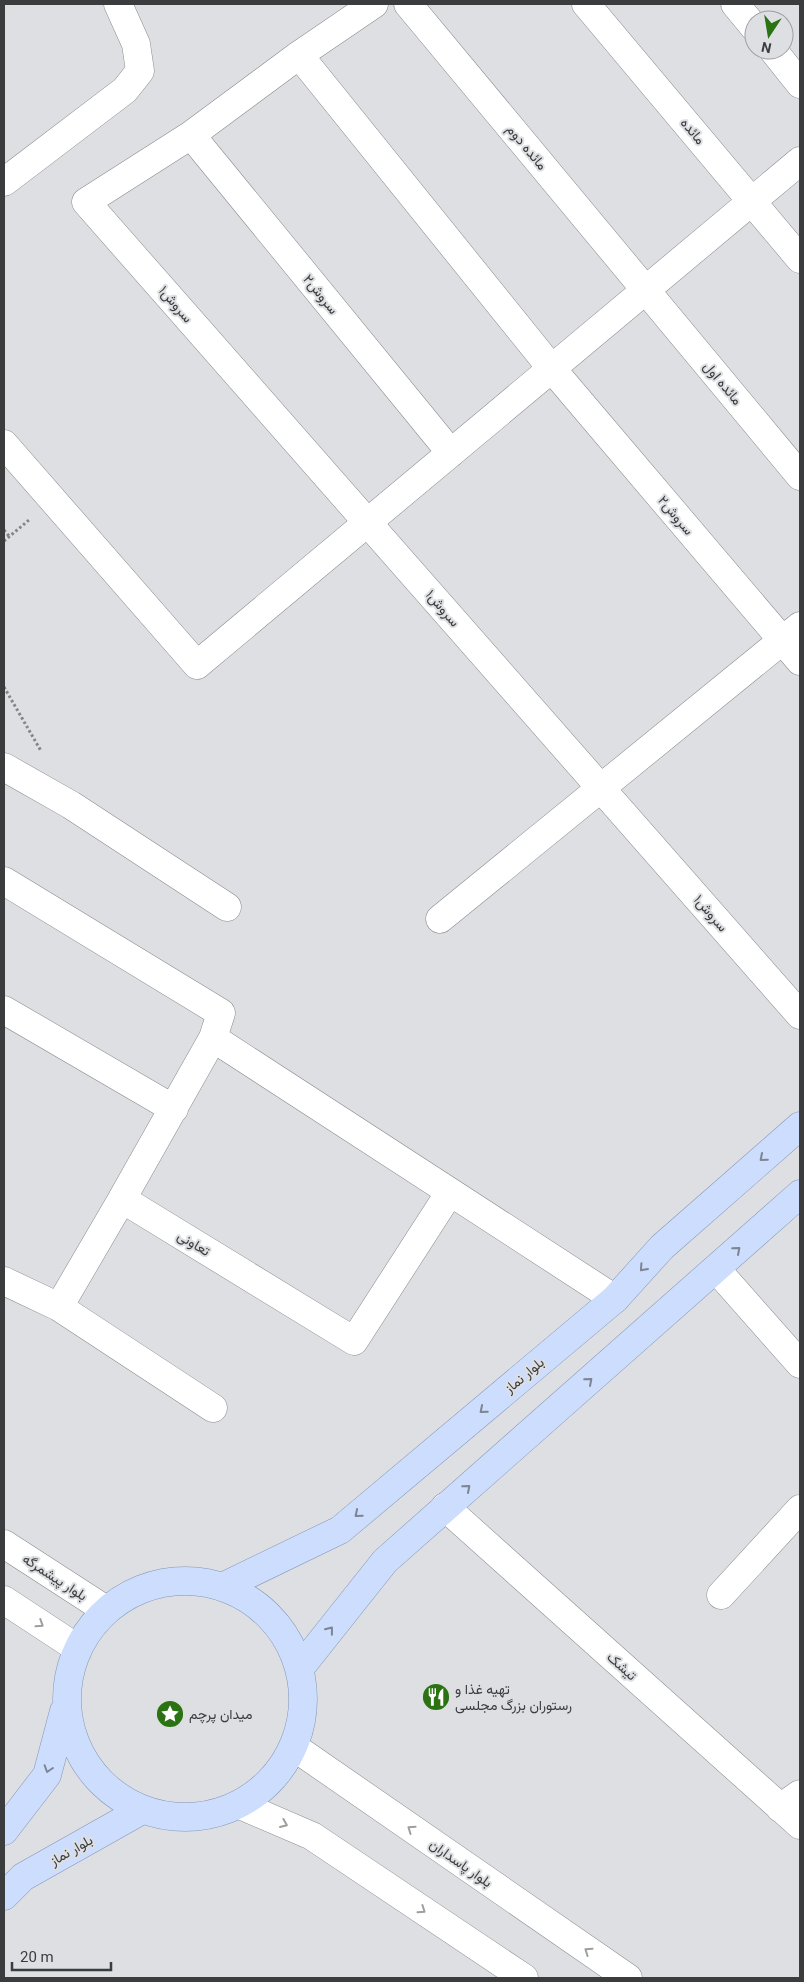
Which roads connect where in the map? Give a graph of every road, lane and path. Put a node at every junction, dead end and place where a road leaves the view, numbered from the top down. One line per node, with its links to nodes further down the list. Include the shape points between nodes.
1 (118, 4): 12 (street, via 136,44 140,71 125,90)
2 (374, 4): 7 (street)
3 (408, 4): 15 (street, مائده دوم)
4 (586, 4): 13 (street, مائده)
5 (735, 4): 6 (street)
6 (744, 15)
7 (299, 55): 10 (street); 16 (street)
8 (781, 60): 9 (street)
9 (800, 84)
10 (191, 135): 18 (street, سروش۲); 20 (street, سروش۱, via 86,202)
11 (800, 161): 13 (street)
12 (4, 182)
13 (752, 201): 14 (street, مائده); 15 (street)
14 (800, 259)
15 (646, 290): 16 (street); 19 (street, مائده اول)
16 (552, 369): 18 (street); 23 (street, سروش۲)
17 (4, 444): 20 (street, via 197,665)
18 (451, 453): 20 (street)
19 (800, 476)
20 (368, 522): 28 (street, سروش۱)
21 (4, 530): 22 (path, via 9,536)
22 (4, 542)
23 (792, 633): 24 (street, سروش۲); 28 (street)
24 (800, 661)
25 (4, 687): 26 (path)
26 (42, 754)
27 (4, 767): 30 (street, via 71,805)
28 (601, 788): 31 (street); 33 (street, سروش۱)
29 (4, 881): 34 (street, via 221,1012)
30 (227, 907)
31 (440, 919)
32 (4, 1010): 35 (street)
33 (800, 1014)
34 (213, 1038): 35 (street); 37 (street)
35 (174, 1109): 39 (street)
36 (800, 1126): 42 (main road, بلوار نماز, one-way to 42, via 662,1247)
37 (450, 1192): 39 (street, تعاونی, via 354,1340); 42 (street)
38 (800, 1194): 40 (main road, one-way to 38)
39 (122, 1199): 43 (street)
40 (716, 1269): 44 (street); 46 (main road, one-way to 40)
41 (4, 1281): 43 (street)
42 (615, 1299): 49 (main road, بلوار نماز, one-way to 49, via 340,1530)
43 (59, 1307): 45 (street)
44 (800, 1364)
45 (213, 1408)
46 (445, 1507): 54 (main road, one-way to 46, via 385,1561); 58 (street, تیشک)
47 (800, 1509): 50 (street)
48 (4, 1544): 52 (street, بلوار پیشمرگه)
49 (222, 1586): 52 (main road, via 191,1581 160,1583 131,1593); 54 (main road, via 256,1604 284,1632)
50 (721, 1595)
51 (4, 1600): 53 (street, one-way to 53)
52 (106, 1610): 53 (main road)
53 (77, 1648): 55 (main road, via 70,1668)
54 (300, 1668): 56 (main road, via 304,1708)
55 (66, 1705): 59 (main road, via 72,1739 88,1769 112,1793); 60 (main road, one-way to 60, via 47,1775)
56 (294, 1747): 57 (main road, via 272,1780); 63 (street, بلوار پاسداران, one-way to 56)
57 (240, 1805): 59 (main road, via 208,1816 174,1818); 62 (street, one-way to 62, via 312,1836)
58 (794, 1809)
59 (142, 1810): 61 (main road, بلوار نماز, via 23,1877)
60 (4, 1831)
61 (4, 1896)
62 (524, 1978)
63 (628, 1978)

